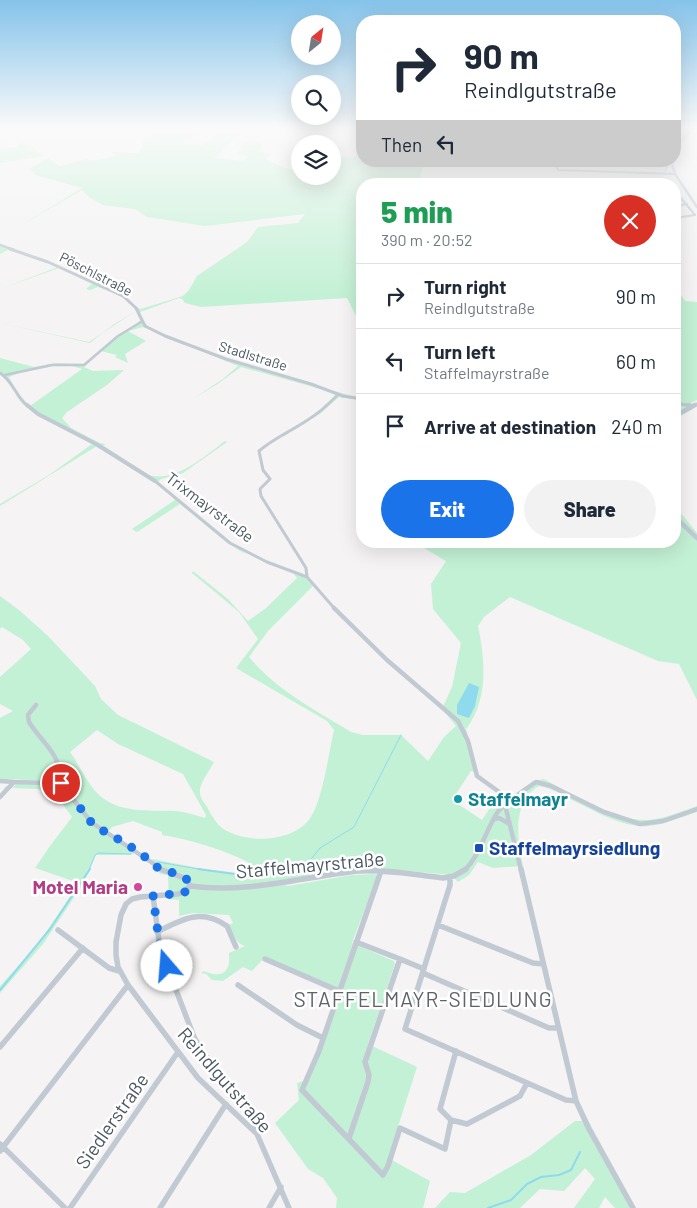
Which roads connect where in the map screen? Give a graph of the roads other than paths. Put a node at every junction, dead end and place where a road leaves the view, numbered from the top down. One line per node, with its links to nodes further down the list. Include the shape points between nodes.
1 (682, 184): 2 (main road)
2 (687, 192): 3 (street); 7 (main road)
3 (681, 193)
4 (681, 198): 5 (street)
5 (687, 204): 6 (street); 8 (street, via 695,215)
6 (681, 205)
7 (697, 207)
8 (681, 217)
9 (0, 245): 10 (street, Pöschlstraße, via 48,262 122,296 136,308)
10 (141, 322): 11 (street); 12 (street, Stadlstraße)
11 (137, 326): 12 (street); 14 (street, via 118,336 84,365 52,365)
12 (145, 326): 15 (street, Stadlstraße, via 231,362)
13 (0, 373): 14 (street)
14 (5, 375): 22 (street, Trixmayrstraße, via 17,397 30,408)
15 (339, 394): 16 (street, Stadlstraße); 25 (street, via 317,415 259,450 263,470 270,479 261,488 261,496 306,568)
16 (356, 398)
17 (681, 404): 19 (street)
18 (697, 404): 19 (main road)
19 (692, 406): 20 (street); 21 (main road)
20 (697, 409)
21 (681, 412)
22 (155, 481): 25 (street, Trixmayrstraße, via 230,543 267,562)
23 (681, 523): 24 (main road)
24 (697, 538)
25 (308, 577): 31 (street, Trixmayrstraße, via 387,660 458,721 468,741 477,776 502,794)
26 (36, 705): 28 (street, via 27,720 52,751 58,765)
27 (0, 781): 29 (street)
28 (59, 781): 29 (street); 37 (street, via 95,825 159,869 187,879)
29 (14, 782): 30 (street)
30 (0, 797)
31 (508, 804): 32 (street, via 534,783 540,782 604,812 640,824 663,821); 33 (street, via 498,811); 34 (street)
32 (697, 809)
33 (493, 820): 34 (street, via 499,818); 36 (street, via 473,862)
34 (508, 823): 47 (street)
35 (381, 871): 36 (street, Staffelmayrstraße); 37 (street, Staffelmayrstraße, via 360,871 259,886); 42 (street)
36 (450, 878): 39 (street)
37 (190, 886): 38 (street, Reindlgutstraße, via 184,893)
38 (153, 896): 41 (street); 48 (street, Reindlgutstraße, via 132,899 123,909 114,953)
39 (438, 925): 47 (street, via 532,963); 49 (street)
40 (58, 930): 44 (street)
41 (158, 932): 43 (street, via 184,918 203,916 227,926); 62 (street, via 160,948 194,1037 243,1102)
42 (356, 942): 46 (street); 52 (street)
43 (236, 947)
44 (83, 948): 48 (street); 55 (street)
45 (265, 959): 52 (street)
46 (400, 959): 49 (street); 63 (street, via 365,1062 369,1078)
47 (543, 964): 53 (street)
48 (118, 971): 51 (street, Reindlgutstraße)
49 (423, 971): 53 (street, via 549,1028); 56 (street, via 405,1029)
50 (238, 984): 54 (street, via 297,1025)
51 (128, 985): 57 (street, Reindlgutstraße); 64 (street)
52 (338, 991): 54 (street)
53 (558, 1028): 59 (street)
54 (323, 1038): 63 (street, via 302,1090)
55 (0, 1047)
56 (456, 1050): 58 (street); 61 (street, via 440,1109)
57 (178, 1052): 60 (street, Reindlgutstraße, via 198,1078); 67 (street, Siedlerstraße)
58 (527, 1083): 59 (street, via 566,1100); 61 (street, via 520,1096 467,1124)
59 (576, 1101): 71 (street)
60 (226, 1104): 62 (street, Reindlgutstraße); 68 (street)
61 (451, 1120): 63 (street, via 445,1149 400,1128 383,1175)
62 (257, 1134): 65 (street, Reindlgutstraße)
63 (349, 1138)
64 (1, 1147): 66 (street)
65 (281, 1187): 69 (street); 70 (street, Reindlgutstraße)
66 (66, 1208)
67 (70, 1208)
68 (160, 1208)
69 (269, 1208)
70 (289, 1208)
71 (633, 1208)

